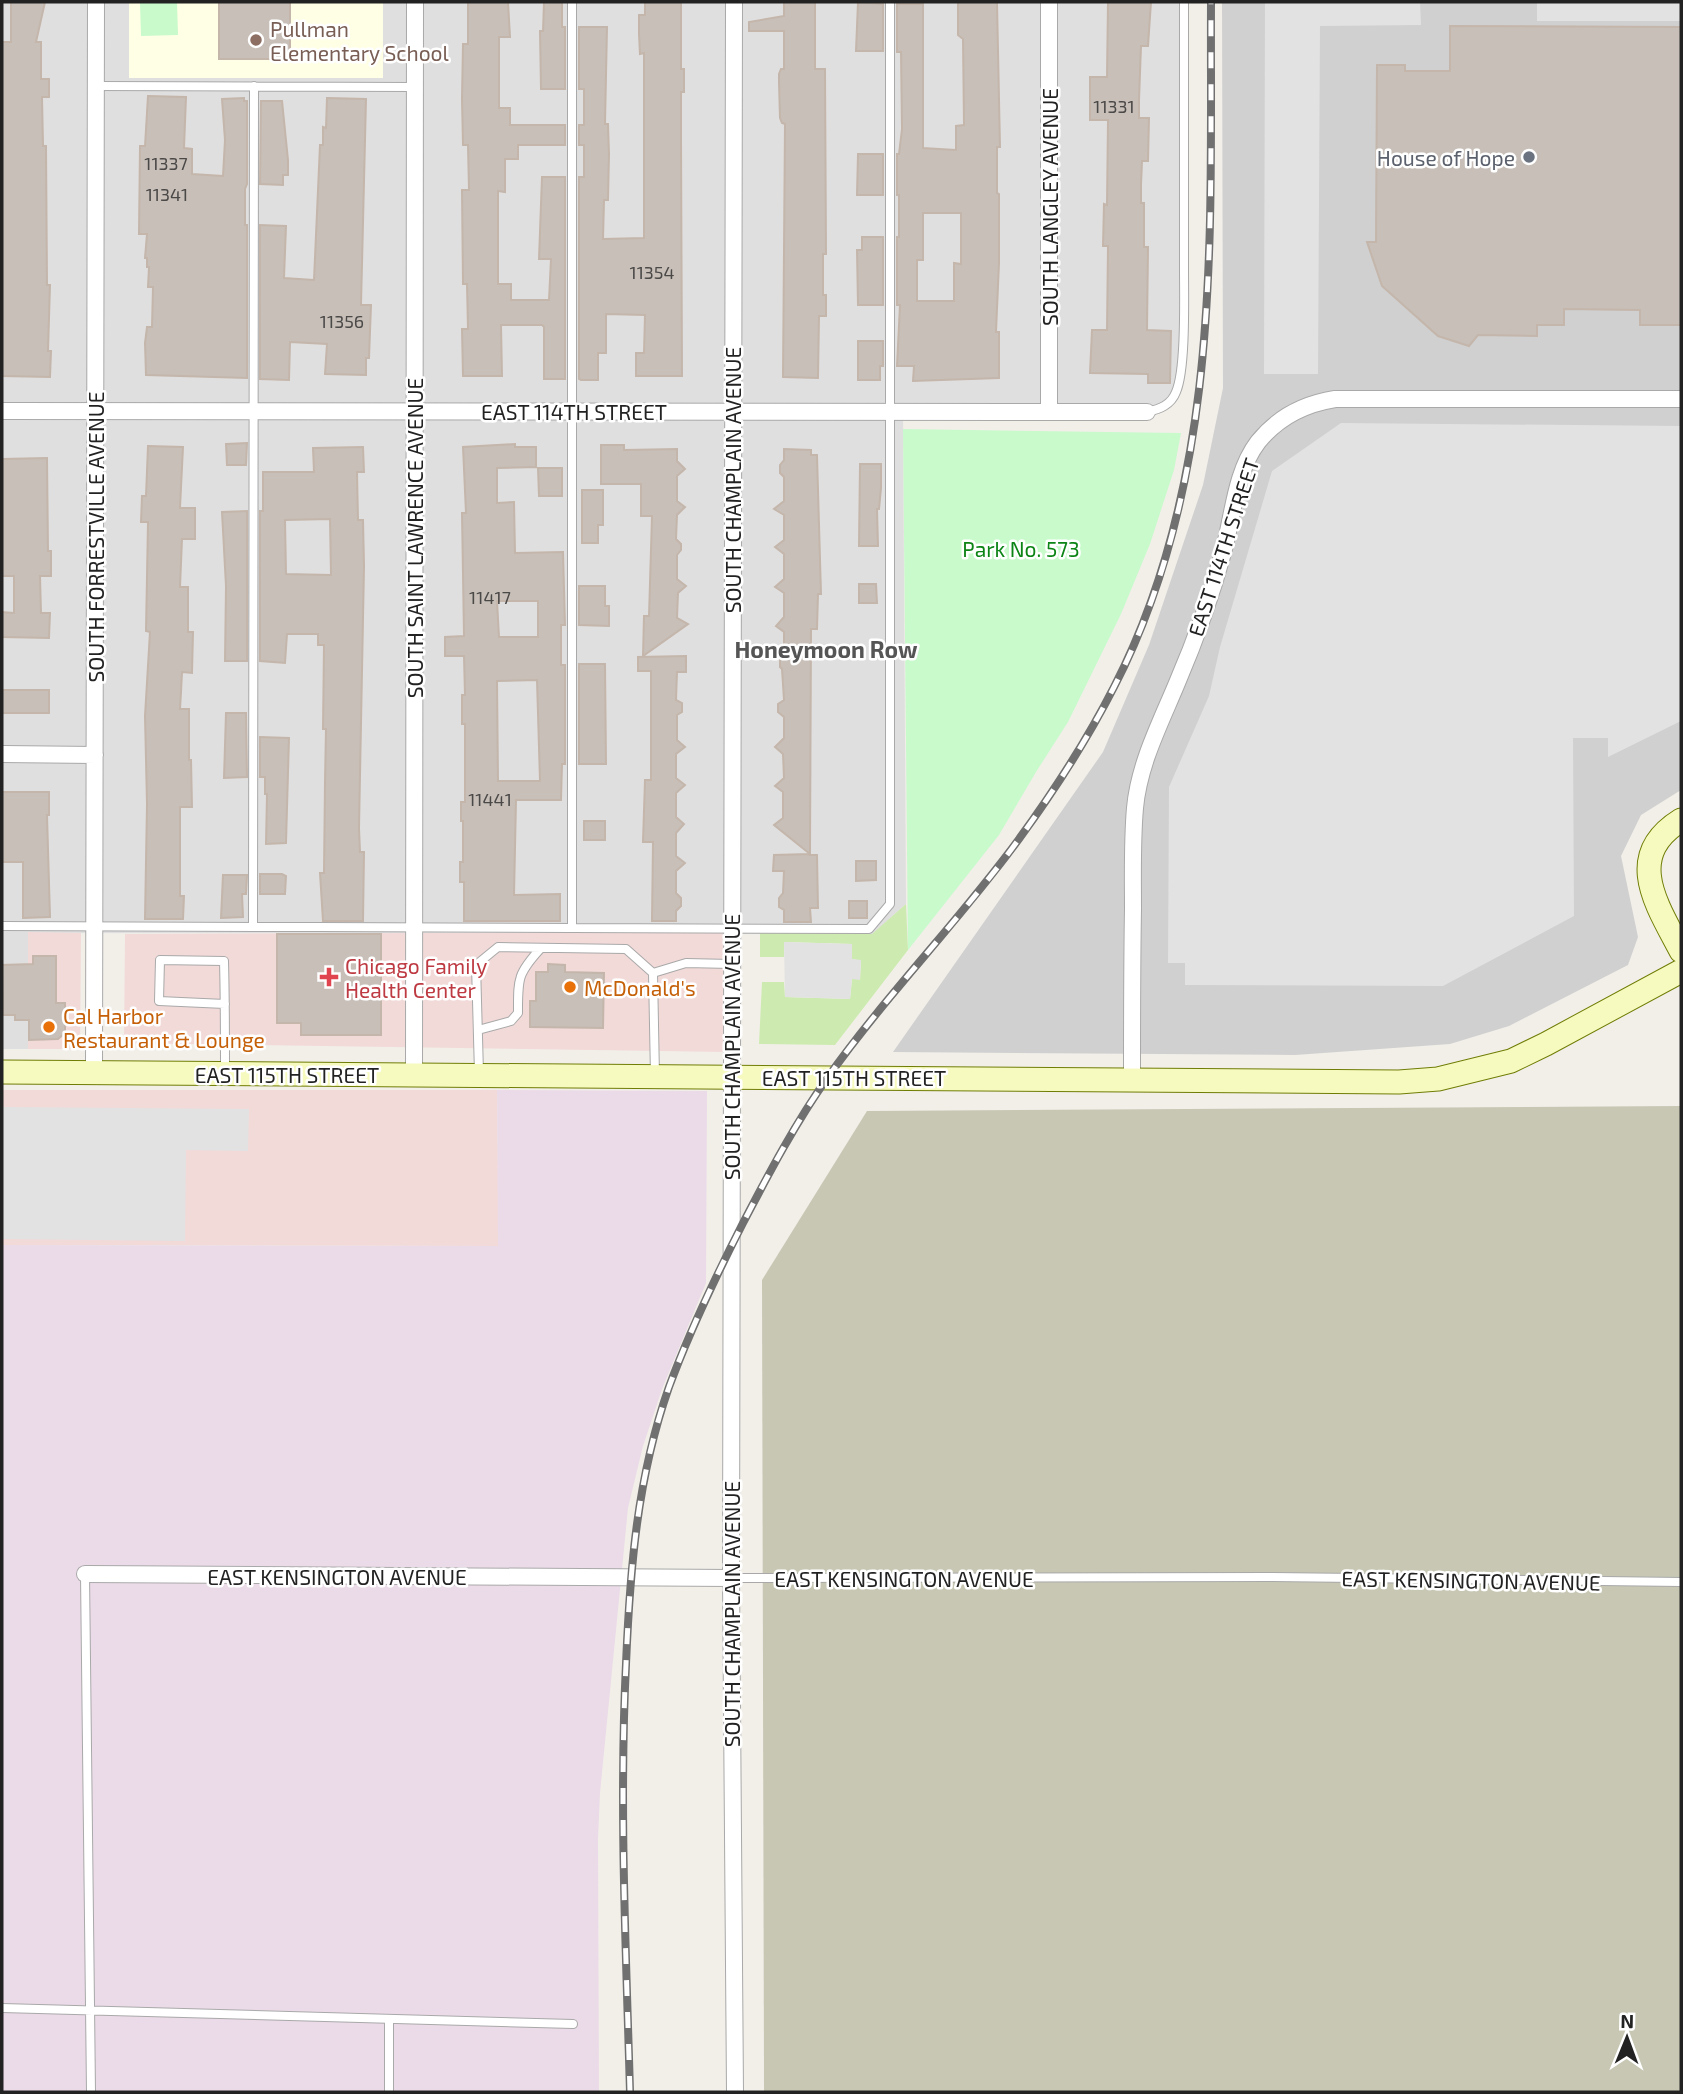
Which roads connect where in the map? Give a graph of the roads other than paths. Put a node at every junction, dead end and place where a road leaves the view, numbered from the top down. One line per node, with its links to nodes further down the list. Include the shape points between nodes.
1 (96, 2): 8 (street, SOUTH FORRESTVILLE AVENUE)
2 (415, 2): 10 (street, SOUTH SAINT LAWRENCE AVENUE)
3 (572, 2): 16 (lane)
4 (734, 2): 17 (street, SOUTH CHAMPLAIN AVENUE)
5 (890, 2): 18 (lane)
6 (1049, 2): 19 (street, SOUTH LANGLEY AVENUE)
7 (1184, 2): 20 (lane, via 1181,360 1177,391 1170,403)
8 (96, 86): 9 (lane); 13 (street, SOUTH FORRESTVILLE AVENUE)
9 (254, 86): 10 (lane); 14 (lane)
10 (415, 87): 15 (street, SOUTH SAINT LAWRENCE AVENUE)
11 (1681, 399): 44 (street, EAST 114TH STREET, via 1335,398 1292,411 1257,444 1236,494 1206,607 1139,782 1133,848)
12 (2, 411): 13 (street, EAST 114TH STREET)
13 (95, 411): 14 (street, EAST 114TH STREET); 22 (street, SOUTH FORRESTVILLE AVENUE)
14 (254, 411): 15 (street, EAST 114TH STREET); 26 (lane)
15 (414, 411): 16 (street, EAST 114TH STREET); 27 (street, SOUTH SAINT LAWRENCE AVENUE)
16 (572, 411): 17 (street, EAST 114TH STREET); 28 (lane)
17 (732, 412): 18 (street, EAST 114TH STREET); 29 (street, SOUTH CHAMPLAIN AVENUE)
18 (890, 412): 19 (street, EAST 114TH STREET); 29 (lane, via 890,905 869,929)
19 (1049, 412): 20 (street, EAST 114TH STREET)
20 (1147, 412)
21 (2, 754): 22 (street)
22 (95, 755): 25 (street, SOUTH FORRESTVILLE AVENUE)
23 (1681, 820): 31 (street, via 1657,841 1648,869 1658,908)
24 (2, 926): 25 (lane)
25 (94, 927): 26 (lane); 38 (street, SOUTH FORRESTVILLE AVENUE)
26 (253, 927): 27 (lane)
27 (414, 928): 28 (lane); 40 (street, SOUTH SAINT LAWRENCE AVENUE)
28 (572, 928): 29 (lane)
29 (731, 929): 32 (street, SOUTH CHAMPLAIN AVENUE)
30 (541, 948): 34 (lane, via 626,949); 36 (lane, via 523,967 518,1013 511,1021); 36 (lane, via 498,947 476,965)
31 (1681, 951)
32 (731, 964): 34 (lane, via 686,963); 43 (street, SOUTH CHAMPLAIN AVENUE)
33 (1681, 971): 44 (street, EAST 115TH STREET, via 1511,1060 1438,1079)
34 (653, 973): 42 (lane)
35 (225, 1004): 35 (lane, via 224,961 160,960 159,1001); 39 (lane)
36 (478, 1030): 41 (lane)
37 (2, 1072): 38 (street, EAST 115TH STREET)
38 (94, 1072): 39 (street, EAST 115TH STREET)
39 (225, 1073): 40 (street, EAST 115TH STREET)
40 (414, 1075): 41 (street, EAST 115TH STREET)
41 (479, 1075): 42 (street, EAST 115TH STREET)
42 (655, 1076): 43 (street, EAST 115TH STREET)
43 (731, 1076): 44 (street, EAST 115TH STREET); 46 (street, SOUTH CHAMPLAIN AVENUE)
44 (1132, 1080)
45 (85, 1574): 46 (street, EAST KENSINGTON AVENUE); 49 (lane)
46 (731, 1578): 47 (lane, EAST KENSINGTON AVENUE); 54 (street, SOUTH CHAMPLAIN AVENUE)
47 (1681, 1582)
48 (2, 2008): 49 (lane)
49 (89, 2010): 50 (lane); 52 (lane)
50 (389, 2019): 51 (lane); 53 (lane)
51 (573, 2024)
52 (91, 2092)
53 (389, 2092)
54 (735, 2092)

